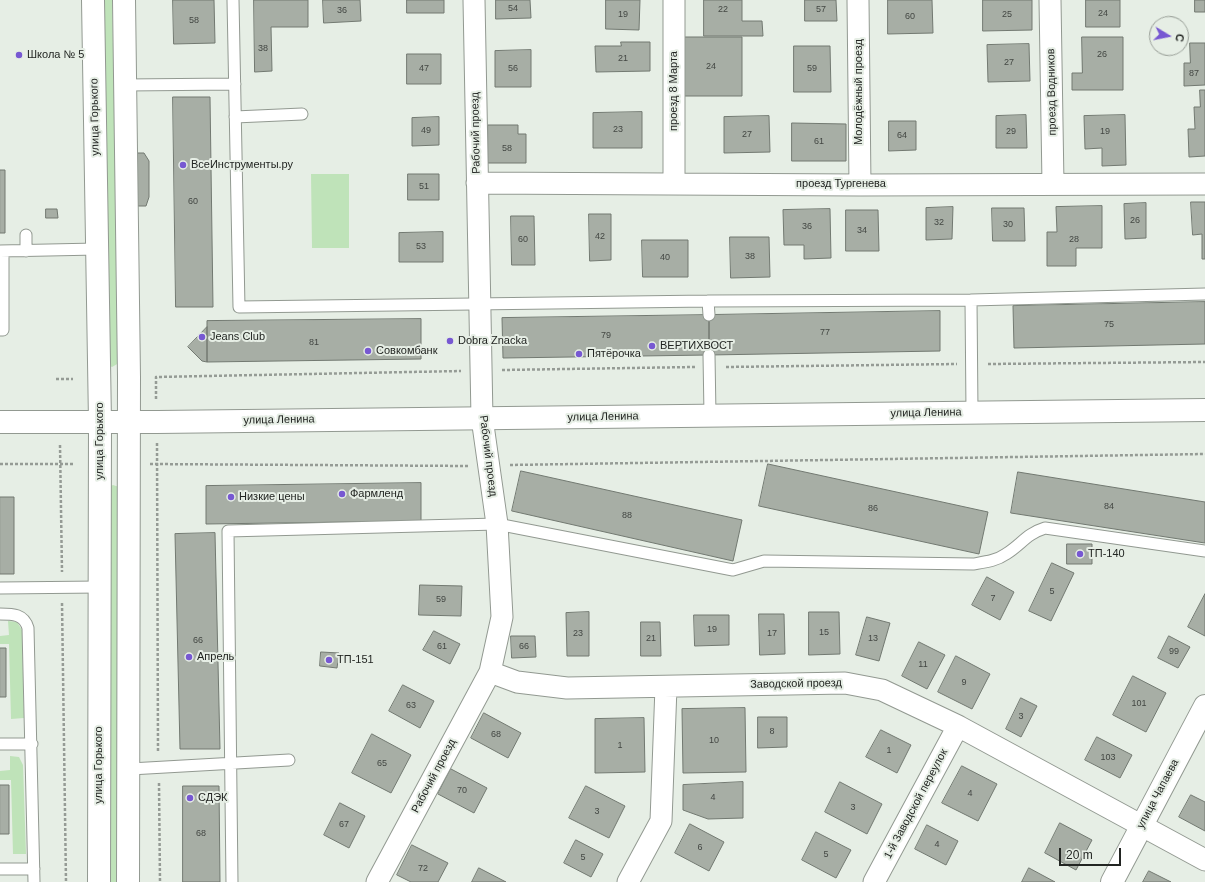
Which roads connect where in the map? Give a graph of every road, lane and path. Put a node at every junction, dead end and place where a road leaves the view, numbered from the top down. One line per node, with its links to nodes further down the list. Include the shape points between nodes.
1 (93, 0): 18 (main road, улица Горького)
2 (124, 0): 9 (main road)
3 (233, 0): 8 (lane)
4 (474, 0): 12 (street, Рабочий проезд)
5 (674, 0): 13 (street, проезд 8 Марта)
6 (858, 0): 16 (street, Молодёжный проезд)
7 (1050, 0): 14 (street, проезд Водников)
8 (235, 84): 9 (lane); 11 (lane)
9 (125, 85): 41 (main road)
10 (302, 114): 11 (lane)
11 (235, 117): 24 (lane, via 239,307)
12 (477, 183): 13 (street, проезд Тургенева); 24 (street, Рабочий проезд)
13 (674, 183): 16 (street, проезд Тургенева)
14 (1054, 184): 15 (street, проезд Тургенева); 16 (street, проезд Тургенева)
15 (1205, 184)
16 (860, 185)
17 (26, 235): 20 (lane)
18 (97, 249): 20 (lane); 40 (main road, улица Горького)
19 (2, 251): 20 (lane); 26 (lane, via 3,330)
20 (26, 251)
21 (1205, 294): 22 (lane)
22 (971, 300): 23 (lane); 29 (lane)
23 (708, 301): 24 (lane); 25 (lane)
24 (479, 303): 31 (street, Рабочий проезд)
25 (709, 315)
26 (0, 330)
27 (709, 355): 30 (lane)
28 (1205, 362): 29 (path)
29 (972, 364): 30 (path); 36 (lane)
30 (709, 367): 31 (path); 37 (lane)
31 (481, 370): 34 (path, via 156,377); 38 (street, Рабочий проезд)
32 (73, 379): 33 (path)
33 (56, 380)
34 (156, 399)
35 (1205, 410): 36 (main road, улица Ленина)
36 (972, 412): 37 (main road, улица Ленина)
37 (710, 416): 38 (main road, улица Ленина)
38 (482, 418): 41 (main road, улица Ленина); 49 (street, Рабочий проезд)
39 (0, 422): 40 (main road, улица Ленина)
40 (100, 422): 41 (main road, улица Ленина); 52 (main road, улица Горького)
41 (128, 422): 65 (main road)
42 (157, 440): 48 (path)
43 (60, 445): 46 (path)
44 (1205, 454): 49 (path)
45 (0, 464): 46 (path)
46 (60, 464): 47 (path); 54 (path)
47 (75, 464)
48 (157, 464): 49 (path); 64 (path)
49 (488, 466): 50 (street, Рабочий проезд)
50 (496, 524): 51 (lane, via 733,570 764,561 973,564 990,562 1006,554 1033,532 1046,528); 56 (street, Рабочий проезд, via 502,618); 63 (lane, via 228,531)
51 (1205, 551)
52 (100, 587): 54 (lane); 72 (main road, улица Горького)
53 (0, 588): 54 (lane)
54 (62, 588): 71 (path)
55 (0, 614): 61 (lane, via 20,616 26,620 28,628)
56 (490, 672): 57 (street, Заводской проезд, via 517,682 567,688); 76 (street, Рабочий проезд)
57 (666, 687): 59 (street, Заводской проезд, via 845,683 882,690); 77 (street, via 661,821)
58 (1205, 706): 66 (main road, улица Чапаева)
59 (958, 726): 66 (street, Заводской проезд); 78 (street, 1-й Заводской переулок)
60 (0, 744): 61 (lane)
61 (32, 744): 69 (lane)
62 (289, 760): 63 (lane)
63 (231, 763): 64 (lane); 75 (lane)
64 (158, 768): 65 (lane); 74 (path)
65 (130, 769): 73 (main road)
66 (1141, 826): 67 (street, Заводской проезд); 79 (main road, улица Чапаева)
67 (1205, 860)
68 (0, 869): 69 (lane)
69 (34, 869): 70 (lane)
70 (34, 882)
71 (66, 882)
72 (99, 882)
73 (128, 882)
74 (160, 882)
75 (232, 882)
76 (378, 882)
77 (628, 882)
78 (874, 882)
79 (1112, 882)

